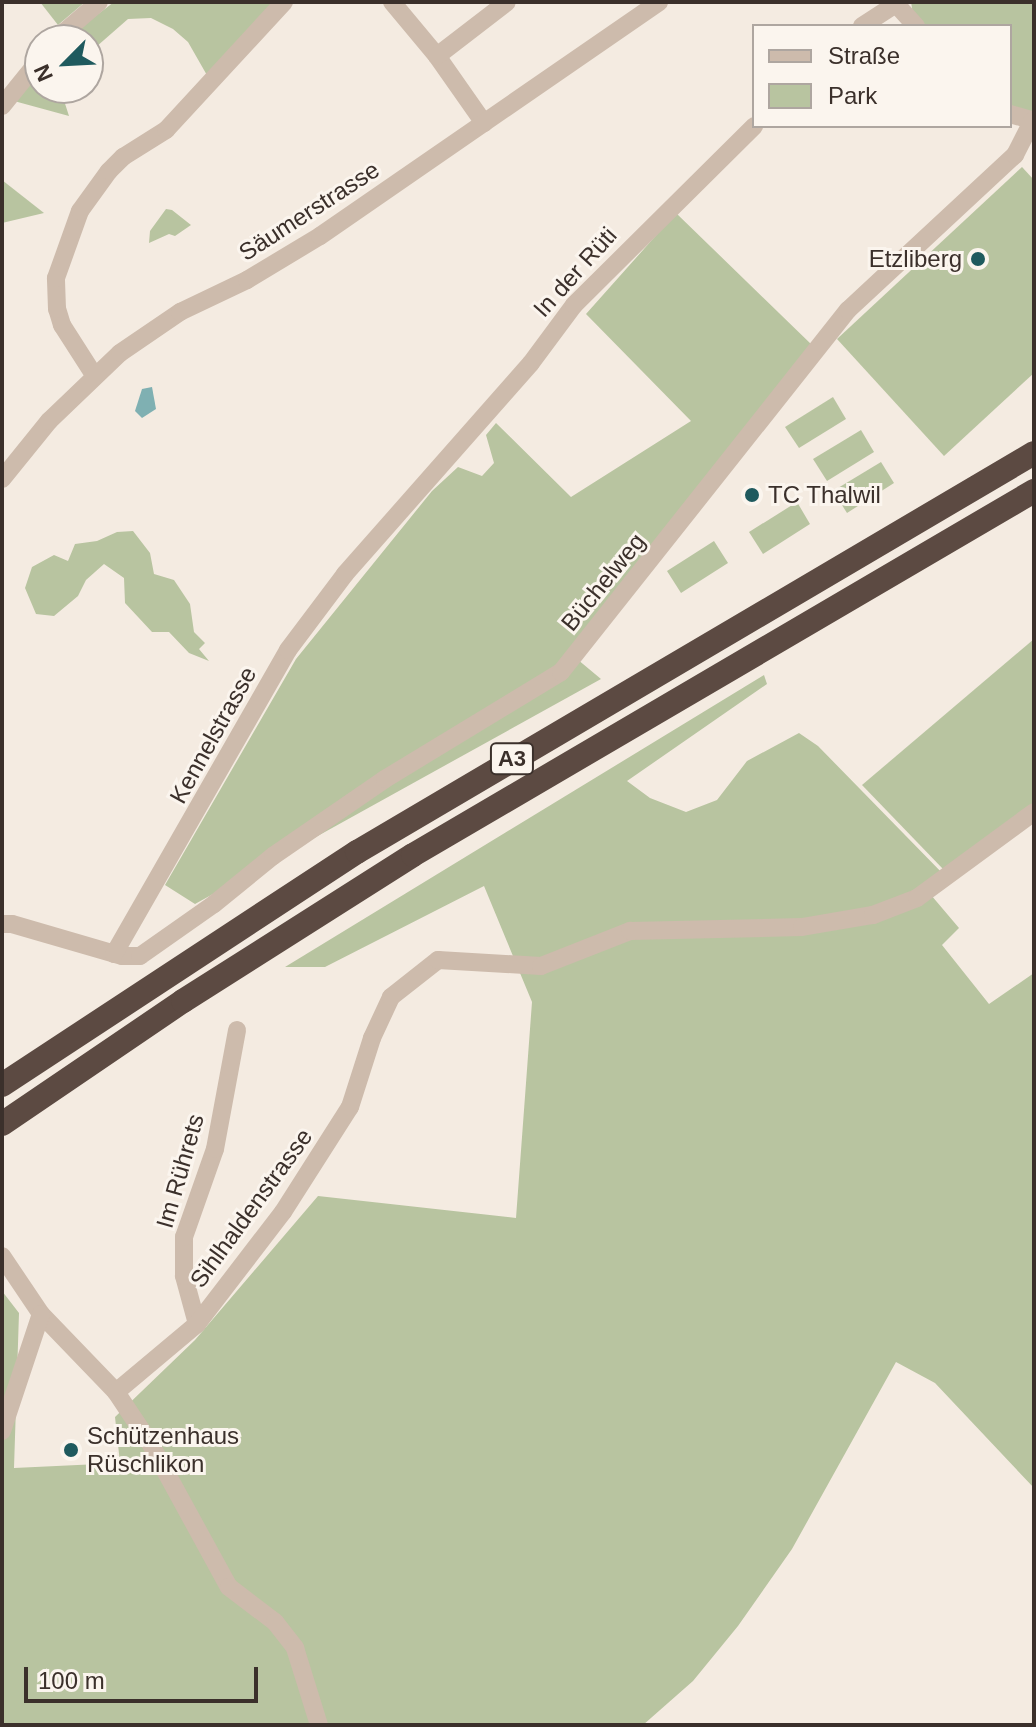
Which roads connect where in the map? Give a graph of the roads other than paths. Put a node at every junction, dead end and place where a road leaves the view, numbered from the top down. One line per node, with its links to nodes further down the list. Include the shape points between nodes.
1 (99, 2): 7 (street)
2 (284, 2): 17 (street, via 166,130 109,171 80,211 56,278 57,309)
3 (392, 2): 10 (street)
4 (507, 2): 10 (street)
5 (659, 2): 15 (street, Säumerstrasse)
6 (896, 3): 8 (street); 9 (street)
7 (74, 24)
8 (865, 24)
9 (914, 24)
10 (437, 56): 15 (street)
11 (24, 79): 12 (street)
12 (2, 106)
13 (1012, 115): 14 (street)
14 (1033, 121): 24 (street, Büchelweg, via 1015,155 848,310 561,672 385,779 140,956)
15 (484, 123): 17 (street, Säumerstrasse, via 279,262 152,330)
16 (752, 128): 21 (street, In der Rüti, via 574,305 531,363)
17 (94, 375): 19 (street, Säumerstrasse)
18 (1034, 453): 26 (highway, A3, via 357,852)
19 (2, 479)
20 (1034, 491): 27 (highway, A3, via 413,855)
21 (367, 549): 24 (street, Kennelstrasse, via 288,650)
22 (1034, 812): 30 (street, Sihlhaldenstrasse, via 917,898 873,915 802,927 630,931 541,966 438,960 391,997 350,1107 283,1212)
23 (2, 924): 24 (street)
24 (114, 954)
25 (237, 1030): 30 (street, Im Rührets, via 215,1149 184,1237 184,1276)
26 (2, 1085)
27 (2, 1124)
28 (2, 1256): 29 (street)
29 (41, 1314): 31 (street); 32 (street)
30 (197, 1324): 31 (street, Sihlhaldenstrasse)
31 (116, 1392): 33 (street, via 229,1587 275,1622 295,1648)
32 (2, 1431)
33 (319, 1725)

